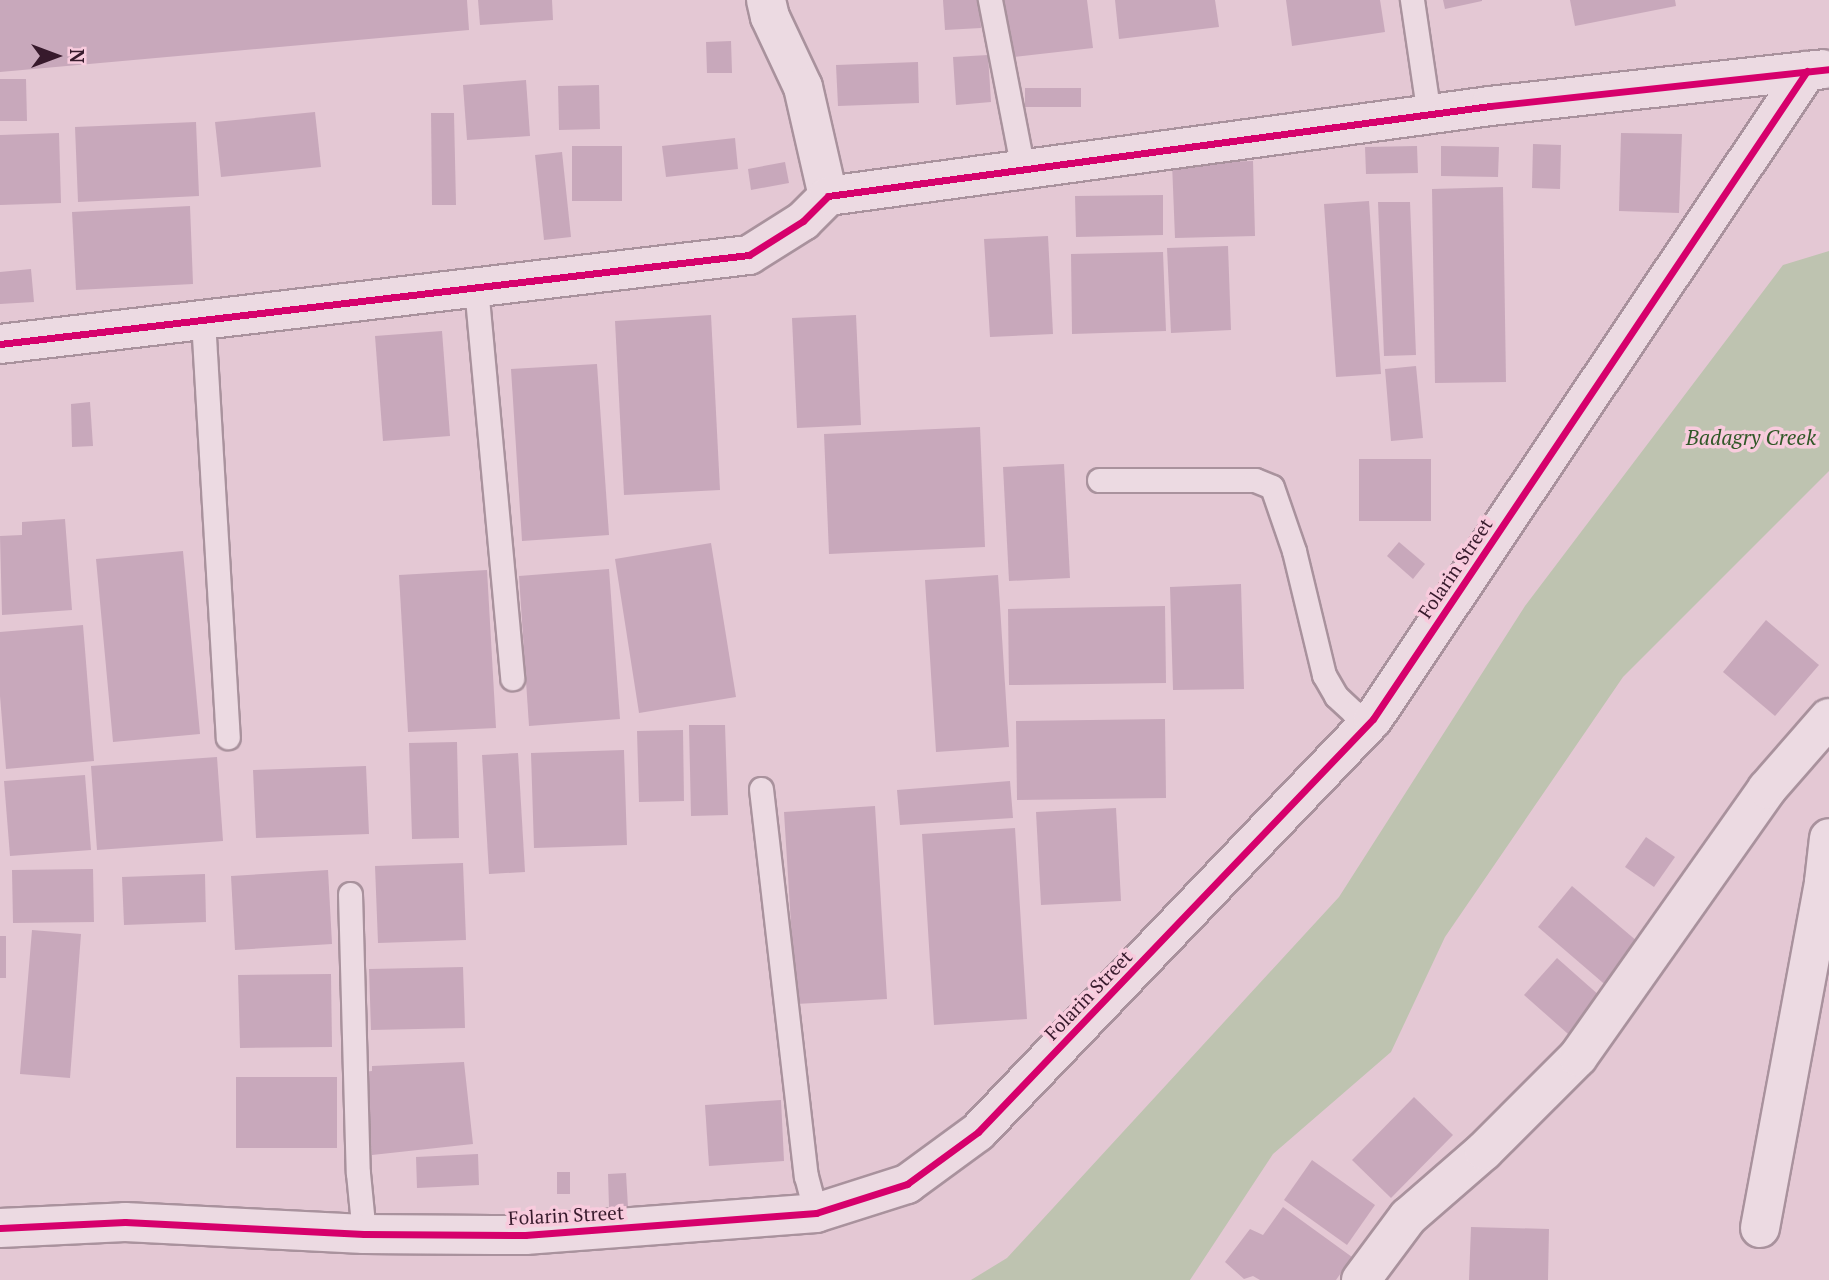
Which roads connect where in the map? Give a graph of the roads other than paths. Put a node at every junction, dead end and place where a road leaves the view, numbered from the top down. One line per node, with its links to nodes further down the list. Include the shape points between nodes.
1 (766, 0): 7 (street, via 803,87)
2 (990, 0): 6 (lane)
3 (1412, 0): 5 (lane)
4 (1818, 70): 5 (street); 14 (street, Folarin Street)
5 (1429, 114): 6 (street)
6 (1023, 170): 7 (street)
7 (828, 196): 8 (street, via 803,221 749,256)
8 (476, 287): 9 (street); 12 (lane)
9 (203, 320): 10 (street); 15 (lane)
10 (0, 344)
11 (1099, 480): 14 (lane, via 1255,480 1272,487 1294,551 1324,675 1336,696 1353,712)
12 (512, 678)
13 (1829, 718): 23 (street, via 1767,789 1578,1056 1484,1151 1408,1217)
14 (1373, 719): 19 (street, Folarin Street, via 978,1132 907,1184)
15 (228, 737)
16 (761, 789): 19 (lane, via 806,1176)
17 (1829, 838): 21 (street)
18 (350, 894): 22 (lane)
19 (816, 1213): 22 (street, Folarin Street, via 525,1235)
20 (0, 1228): 22 (street, Folarin Street, via 125,1222)
21 (1760, 1228)
22 (364, 1234)
23 (1361, 1280)

